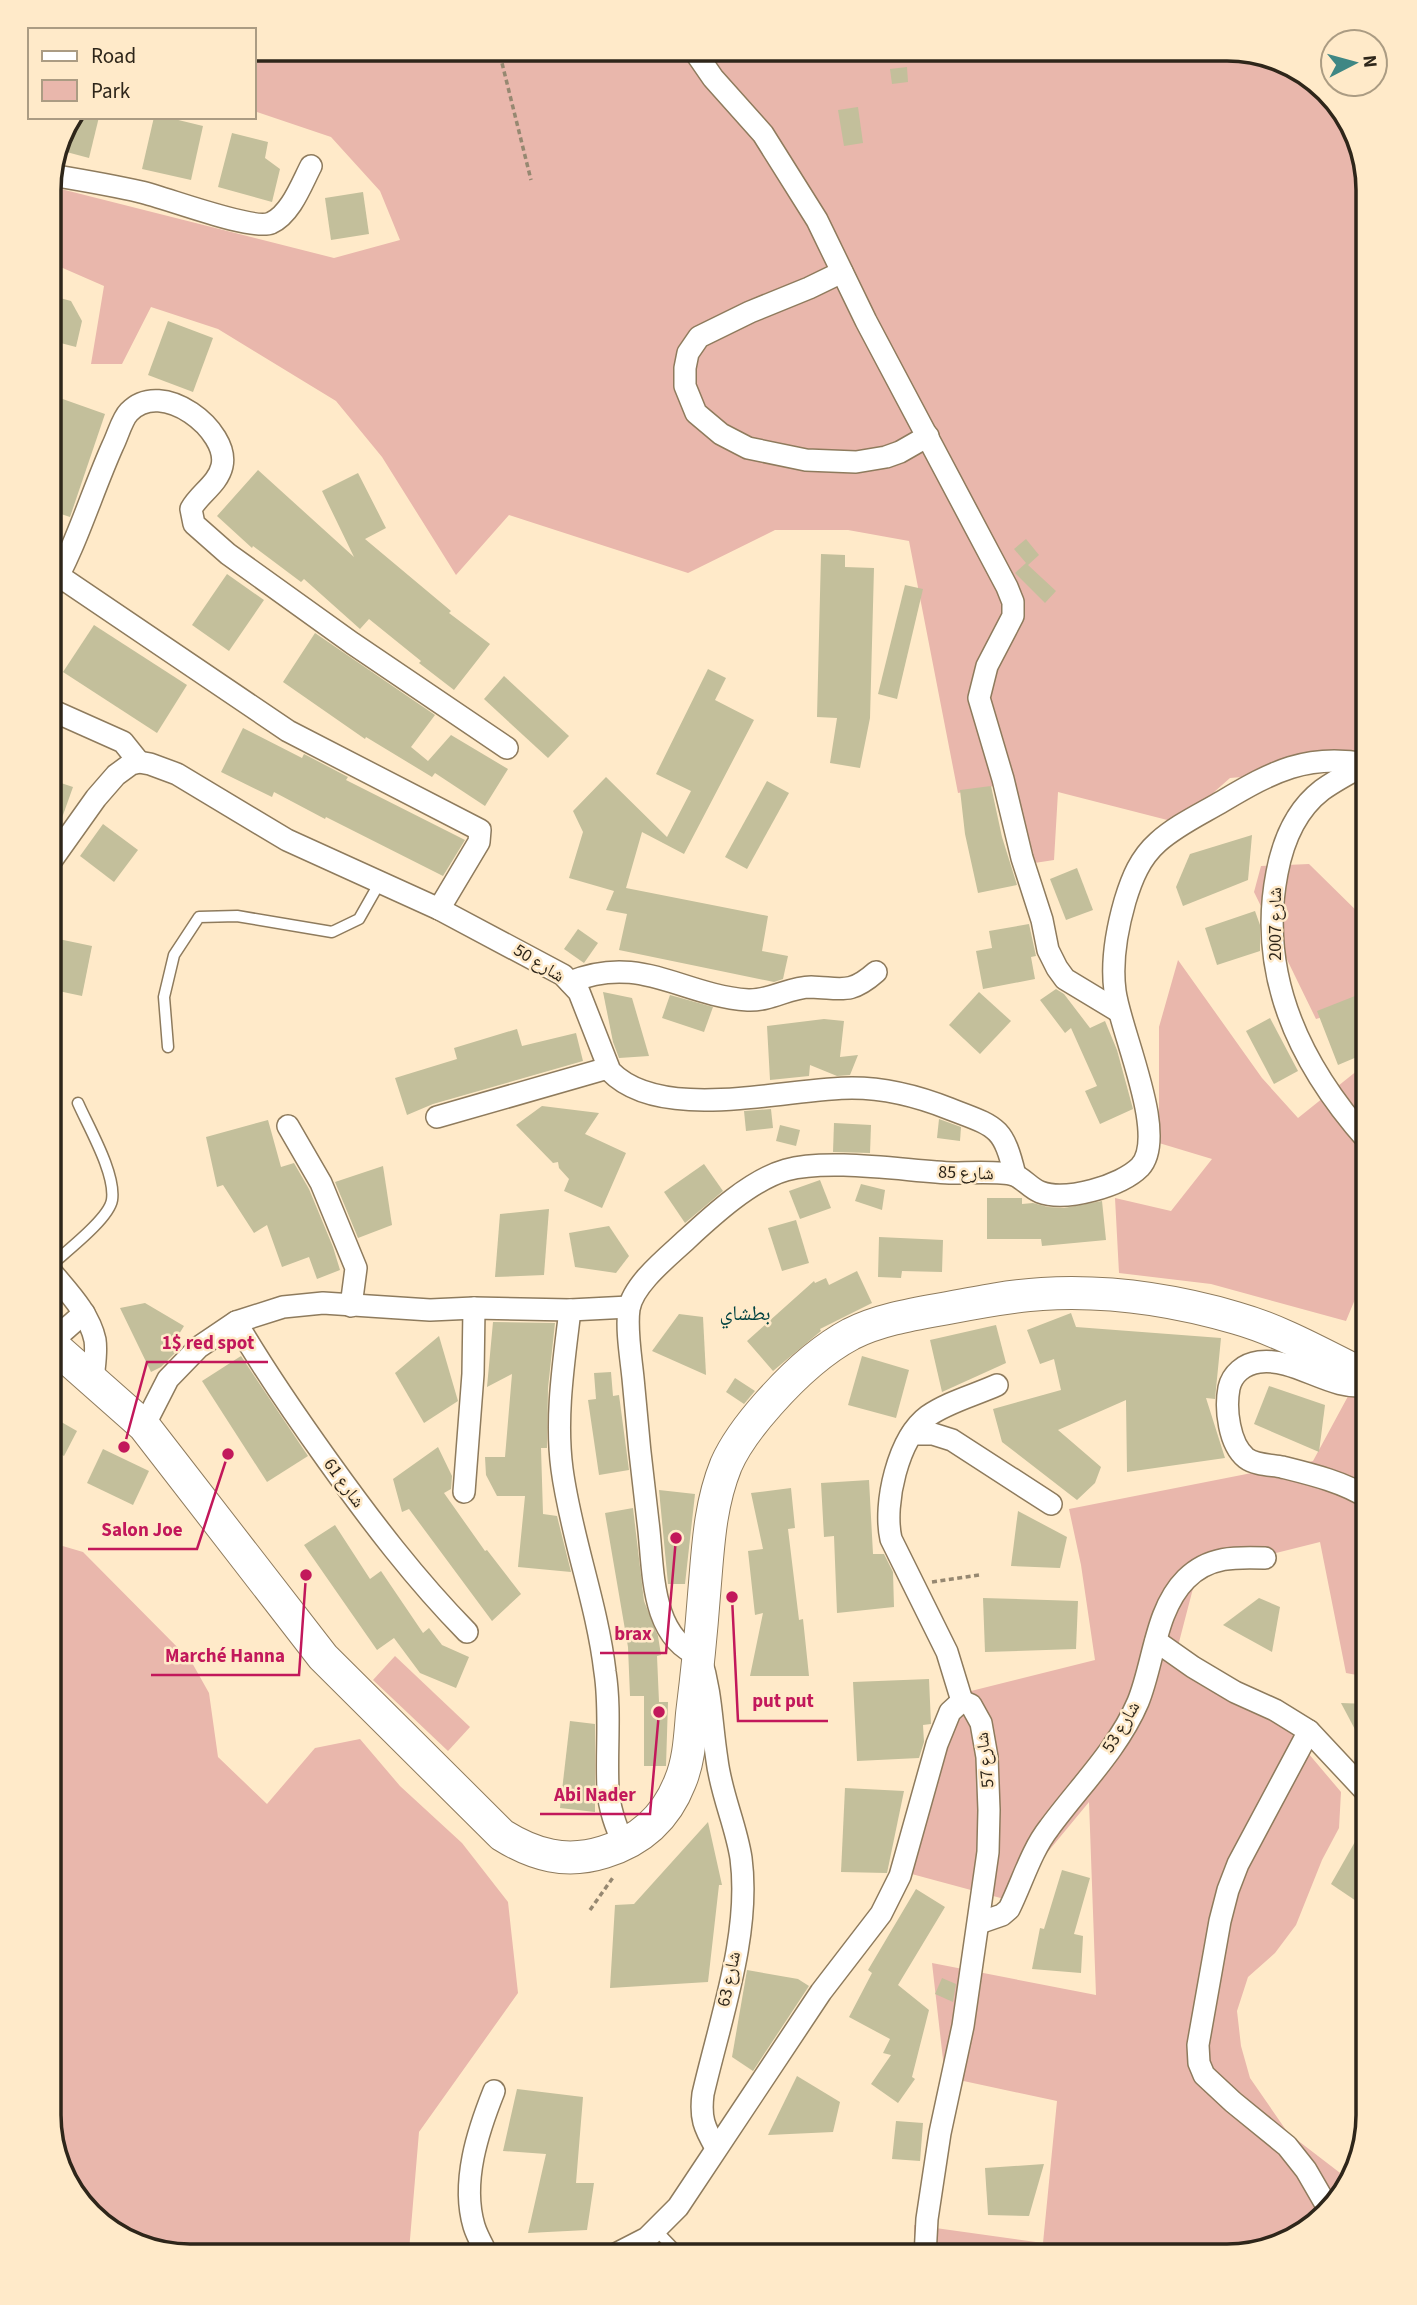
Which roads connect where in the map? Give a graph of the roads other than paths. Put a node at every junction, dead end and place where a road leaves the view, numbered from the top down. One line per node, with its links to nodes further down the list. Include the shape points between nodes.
1 (702, 62): 4 (street, via 776,153)
2 (311, 166): 3 (street, via 286,210 278,219 260,225)
3 (62, 177)
4 (842, 272): 5 (street); 5 (street, via 699,337 685,368 685,386 696,413 748,448 806,460 856,462 886,457)
5 (928, 436): 18 (street, via 1013,602 1013,616 987,666 979,698 1048,950 1065,979)
6 (62, 565): 9 (street, via 128,412 144,401 171,401 212,433 223,451 218,478 191,509 194,524 276,589)
7 (62, 589): 15 (street, via 288,731 480,830 479,842)
8 (62, 715): 10 (street, via 123,742)
9 (507, 748)
10 (139, 762): 13 (street, via 116,775); 14 (street, شارع 50, via 177,775 287,840)
11 (1356, 762): 18 (street, شارع 85, via 1307,762 1281,769 1157,843 1133,877 1121,917 1114,962)
12 (1356, 770): 23 (street, شارع 2007, via 1321,791 1289,830 1274,885 1272,933 1276,973 1290,1023)
13 (62, 846)
14 (380, 882): 15 (street, شارع 50); 19 (lane, via 359,919 332,932 237,916 199,917 174,955 164,997)
15 (439, 909): 17 (street, شارع 50, via 545,964)
16 (876, 972): 17 (street, via 847,989 811,987 750,1000 652,974 599,972)
17 (570, 982): 20 (street, شارع 50, via 579,992)
18 (1118, 1011): 25 (street, شارع 85, via 1149,1122 1144,1163 1117,1181 1071,1193 1038,1191)
19 (168, 1047)
20 (608, 1068): 22 (street); 25 (street, via 632,1088 657,1095 712,1100 855,1088 909,1097 997,1130 1007,1142)
21 (78, 1103): 26 (lane, via 108,1170 112,1201 102,1218)
22 (437, 1117)
23 (1356, 1125)
24 (288, 1126): 28 (street, via 321,1183 356,1268)
25 (1015, 1175): 29 (street, شارع 85, via 855,1167 786,1170 746,1191 695,1232 655,1269)
26 (61, 1256)
27 (61, 1284): 32 (street)
28 (351, 1306): 30 (street); 33 (street, via 293,1306)
29 (629, 1307): 31 (street); 47 (street, via 642,1478 657,1595)
30 (474, 1308): 31 (street); 42 (street)
31 (570, 1310): 54 (street, via 560,1450 566,1498 605,1668 608,1789)
32 (84, 1313): 34 (street); 37 (street, via 95,1342)
33 (236, 1322): 40 (street, via 180,1364); 48 (street, شارع 61, via 275,1386 393,1550)
34 (61, 1332)
35 (61, 1352): 37 (main road)
36 (1356, 1371): 46 (main road, via 1239,1319 1118,1297 1061,1293 1017,1297 911,1314 870,1326 827,1349 790,1380 756,1418 728,1462 710,1523)
37 (93, 1380): 40 (main road)
38 (1356, 1384): 43 (street, via 1259,1362 1247,1365 1232,1378 1227,1398 1236,1446 1248,1460 1314,1475)
39 (997, 1385): 41 (street, via 928,1416)
40 (144, 1426): 54 (main road, via 323,1657 502,1835 538,1854 565,1857)
41 (912, 1434): 44 (street, via 951,1440); 51 (street, via 892,1483 887,1525 947,1652)
42 (464, 1492)
43 (1356, 1493)
44 (1051, 1504)
45 (1265, 1558): 49 (street, شارع 53, via 1229,1557 1185,1579)
46 (703, 1616): 47 (street); 50 (main road)
47 (666, 1628): 50 (street, via 680,1646)
48 (467, 1632)
49 (1156, 1640): 52 (street, via 1203,1673); 55 (street, شارع 53, via 1127,1724 1047,1830 1009,1909)
50 (699, 1656): 54 (main road, via 681,1780 647,1832); 57 (street, شارع 63, via 712,1700 716,1760 736,1834 742,1881 733,1968 701,2112)
51 (962, 1701): 55 (street, شارع 57, via 971,1704 981,1723 988,1756 988,1852); 57 (street, via 950,1712 937,1744 891,1896)
52 (1309, 1731): 53 (street); 58 (street, via 1228,1890 1198,2045 1204,2075 1287,2146)
53 (1356, 1781)
54 (624, 1845)
55 (979, 1923): 63 (street, شارع 57, via 940,2133)
56 (494, 2091): 60 (street, via 475,2147 470,2200)
57 (716, 2148): 59 (street, via 678,2207)
58 (1324, 2200)
59 (656, 2230): 61 (street); 62 (lane)
60 (482, 2243)
61 (638, 2243)
62 (669, 2243)
63 (926, 2244)

